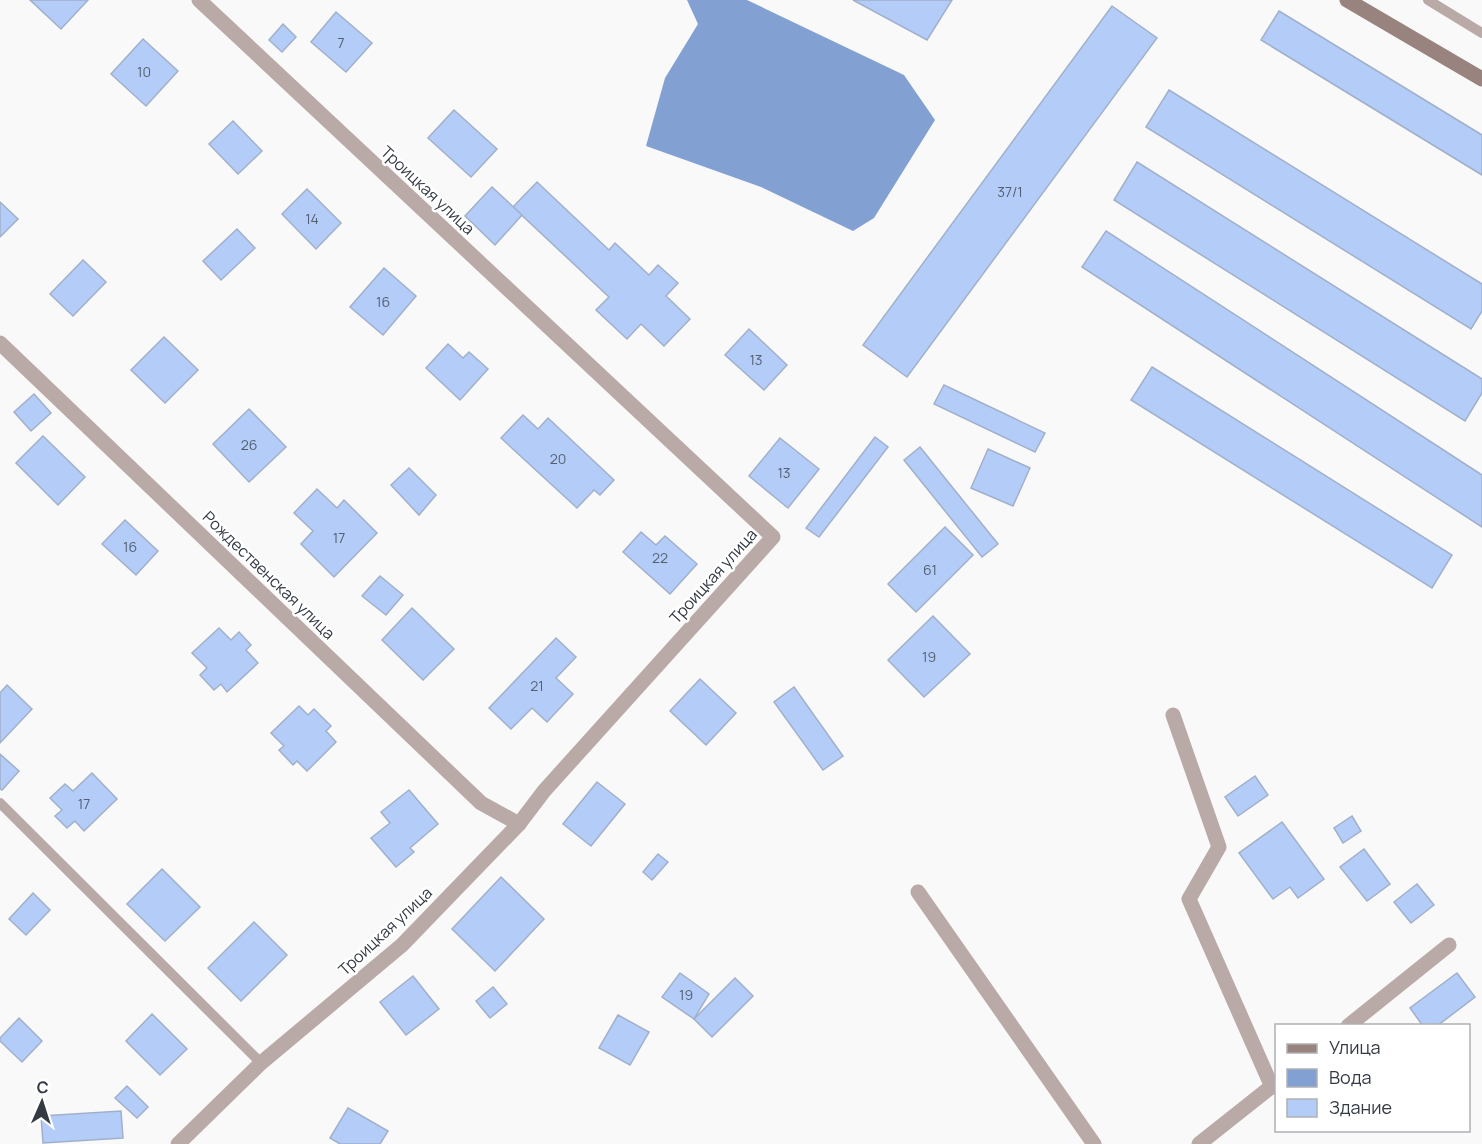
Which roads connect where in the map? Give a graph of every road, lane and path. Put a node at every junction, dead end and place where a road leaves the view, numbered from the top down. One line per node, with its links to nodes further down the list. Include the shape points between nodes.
1 (199, 0): 9 (street, Троицкая улица, via 773,537 544,791)
2 (1347, 0): 5 (street)
3 (1428, 0): 4 (lane)
4 (1482, 33)
5 (1482, 80)
6 (0, 343): 9 (street, Рождественская улица, via 481,803)
7 (1173, 716): 14 (street, via 1219,848 1189,899)
8 (0, 803): 13 (lane)
9 (519, 824): 13 (street, Троицкая улица, via 402,945)
10 (918, 892): 16 (street)
11 (1449, 945): 12 (street)
12 (1350, 1024)
13 (261, 1063): 15 (street, Троицкая улица)
14 (1274, 1085): 17 (street)
15 (178, 1144)
16 (1094, 1144)
17 (1199, 1144)

